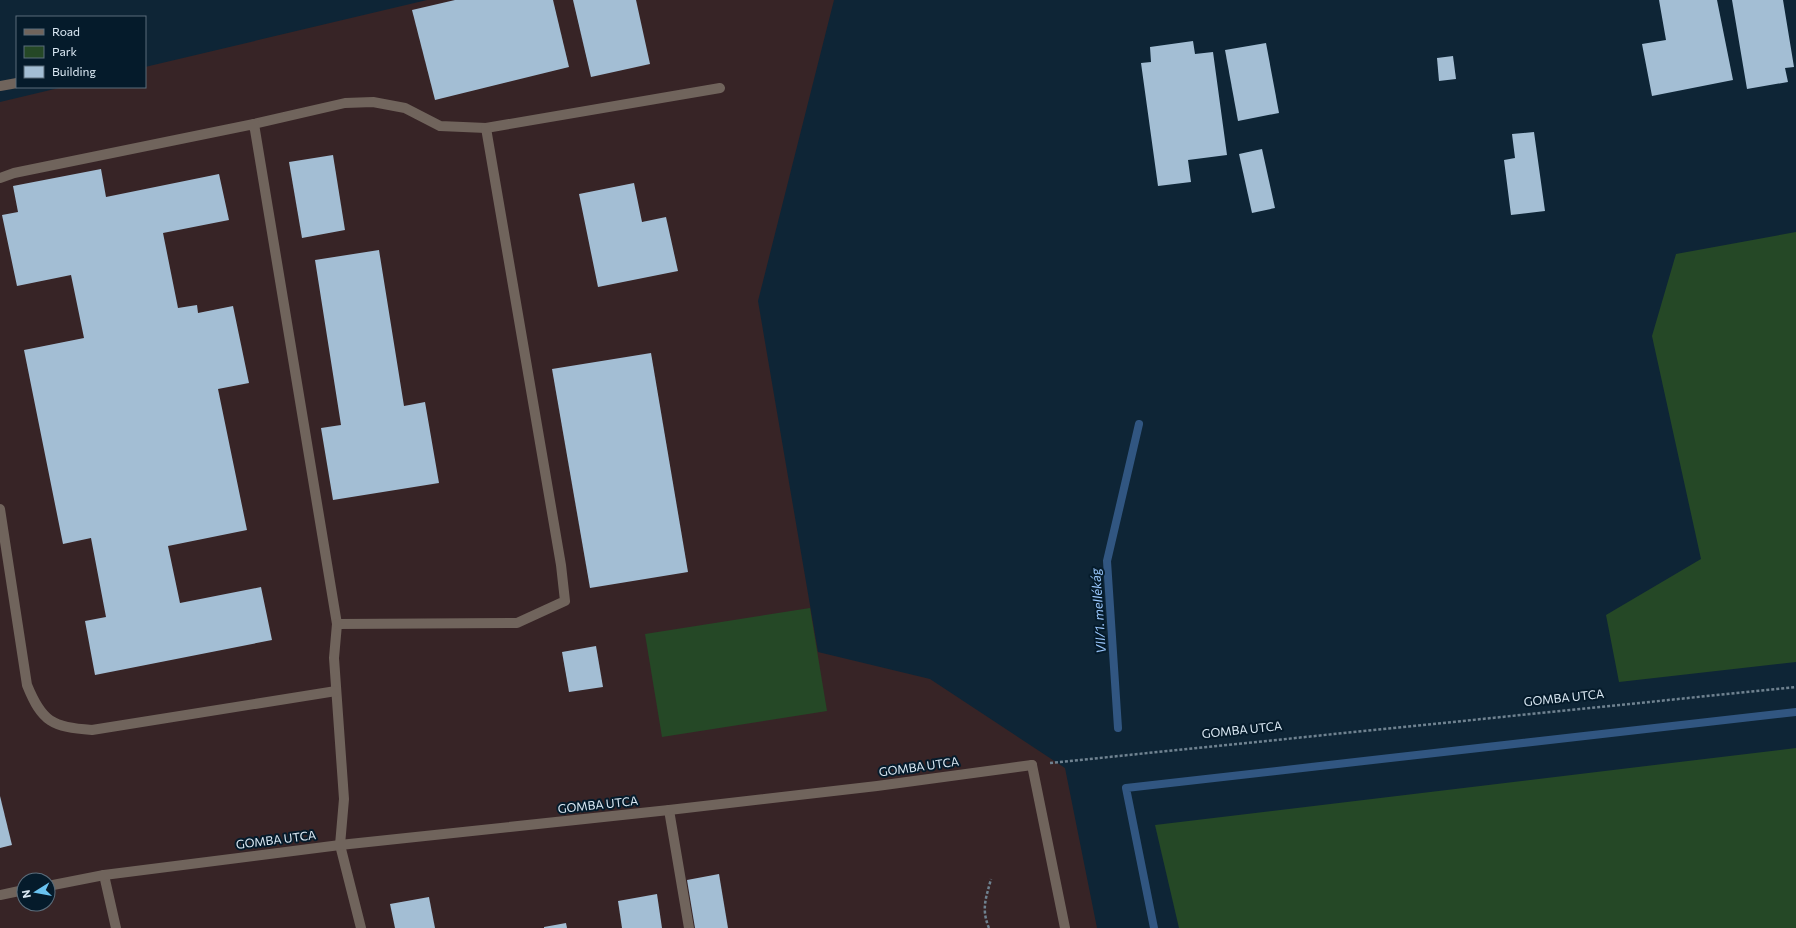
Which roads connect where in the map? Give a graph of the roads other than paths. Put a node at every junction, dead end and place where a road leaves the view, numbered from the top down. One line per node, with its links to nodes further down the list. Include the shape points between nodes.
1 (16, 82): 2 (street)
2 (0, 86)
3 (720, 88): 5 (street)
4 (254, 124): 5 (street, via 345,103 373,102 405,108 440,126); 6 (street); 8 (street)
5 (486, 128): 8 (street, via 565,601 517,623)
6 (0, 178)
7 (0, 509): 9 (street, via 27,685 35,705 50,721 67,728 92,730)
8 (337, 624): 9 (street, via 334,658)
9 (336, 691): 11 (street, via 344,799)
10 (669, 810): 11 (street, GOMBA UTCA); 18 (street); 19 (street, GOMBA UTCA, via 1032,765)
11 (340, 845): 12 (street, GOMBA UTCA); 17 (street)
12 (104, 875): 13 (street, GOMBA UTCA); 16 (street)
13 (56, 884)
14 (16, 892): 15 (street)
15 (0, 895)
16 (116, 928)
17 (361, 928)
18 (689, 928)
19 (1065, 928)

